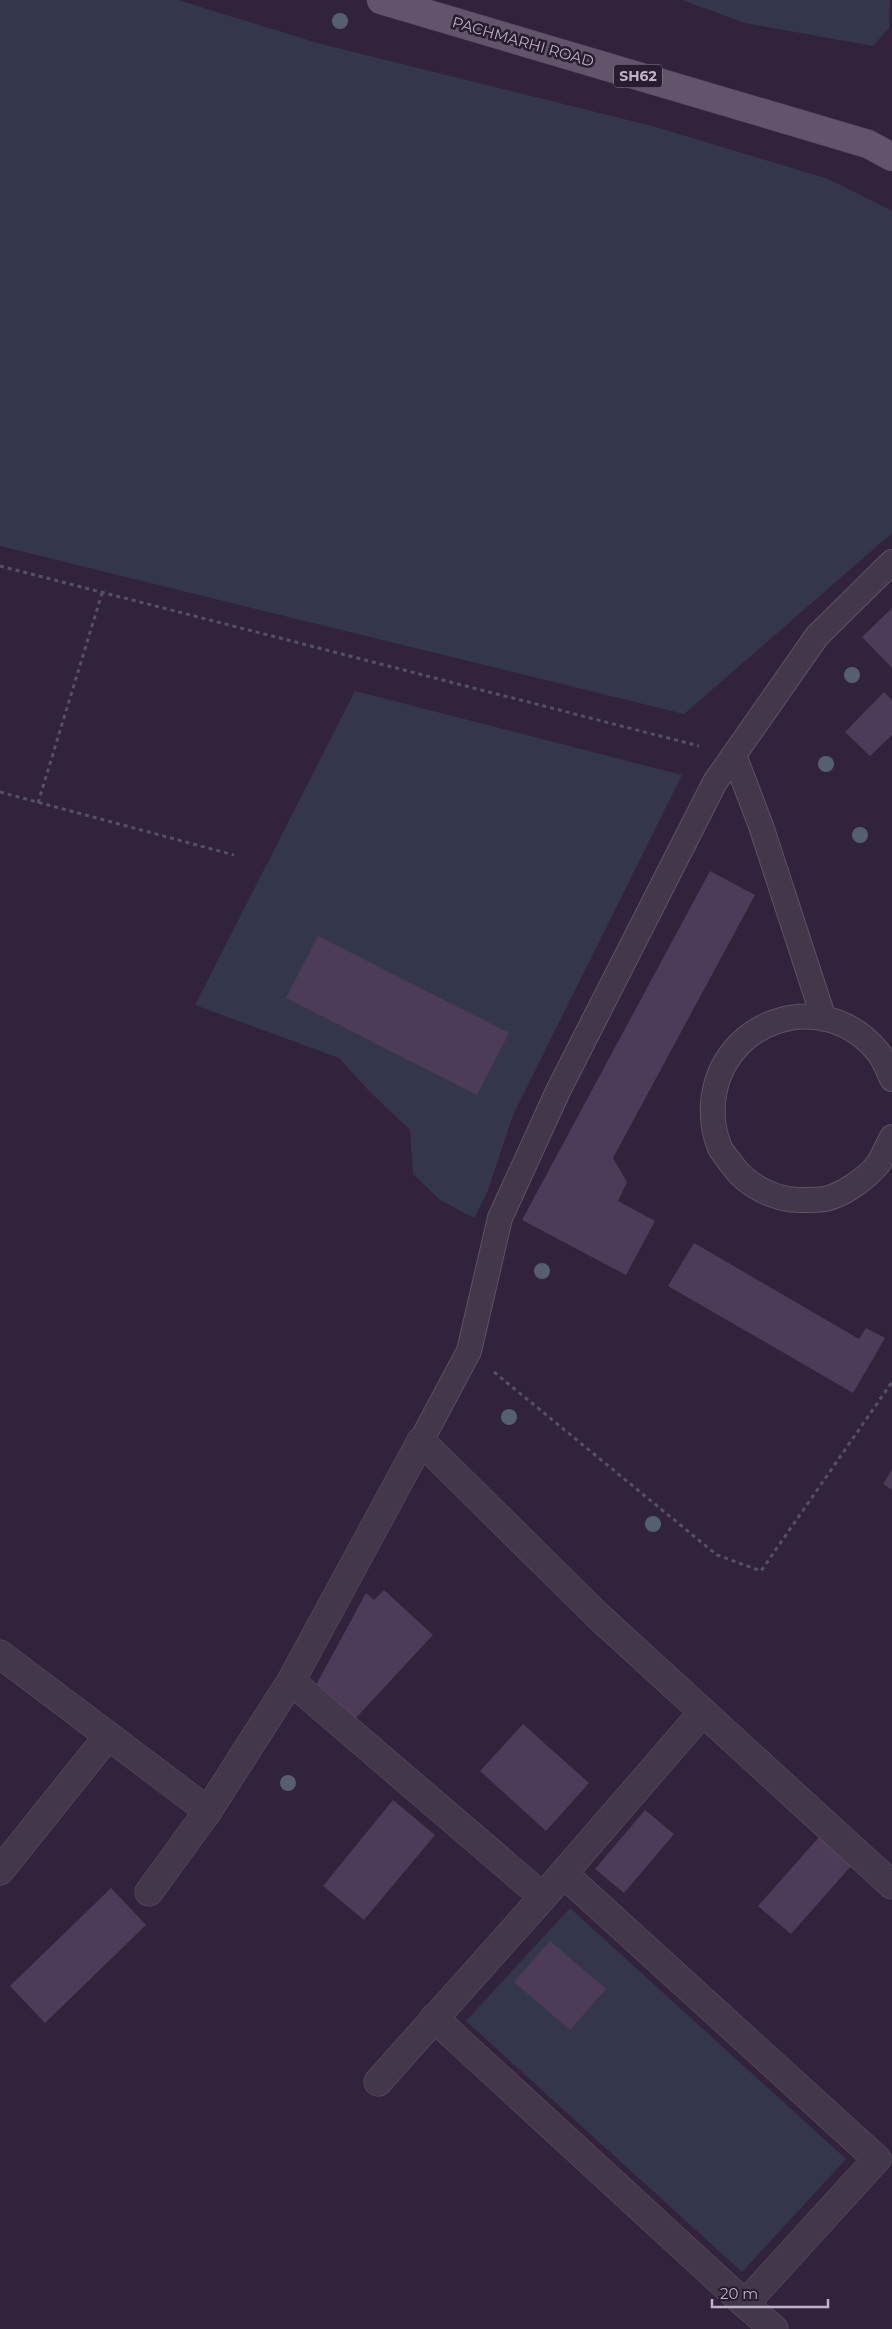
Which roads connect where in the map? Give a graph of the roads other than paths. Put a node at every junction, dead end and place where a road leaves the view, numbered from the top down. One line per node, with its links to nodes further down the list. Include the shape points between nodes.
1 (381, 0): 2 (main road, PACHMARHI ROAD / SH62, via 868,144)
2 (892, 157)
3 (892, 562): 4 (lane, via 818,636)
4 (734, 755): 5 (lane, via 761,826); 8 (lane, via 715,782 580,1047 500,1218 469,1351)
5 (824, 1019): 6 (lane, via 858,1032 878,1052); 7 (lane, via 802,1016 774,1021 748,1035 728,1056 715,1085 712,1116 720,1147 738,1174 763,1192 794,1200 826,1199 854,1185 878,1164)
6 (892, 1079)
7 (892, 1137)
8 (422, 1441): 10 (street); 11 (street, via 597,1615)
9 (0, 1654): 12 (street)
10 (291, 1681): 13 (street); 18 (street)
11 (702, 1713): 15 (street); 16 (street)
12 (108, 1736): 13 (street); 14 (street)
13 (208, 1811): 17 (street)
14 (0, 1872)
15 (564, 1874): 18 (street); 21 (street)
16 (892, 1885)
17 (149, 1892)
18 (543, 1898): 19 (street)
19 (434, 2018): 20 (street); 22 (street)
20 (378, 2082)
21 (887, 2158): 22 (street)
22 (746, 2304): 23 (street)
23 (774, 2329)

